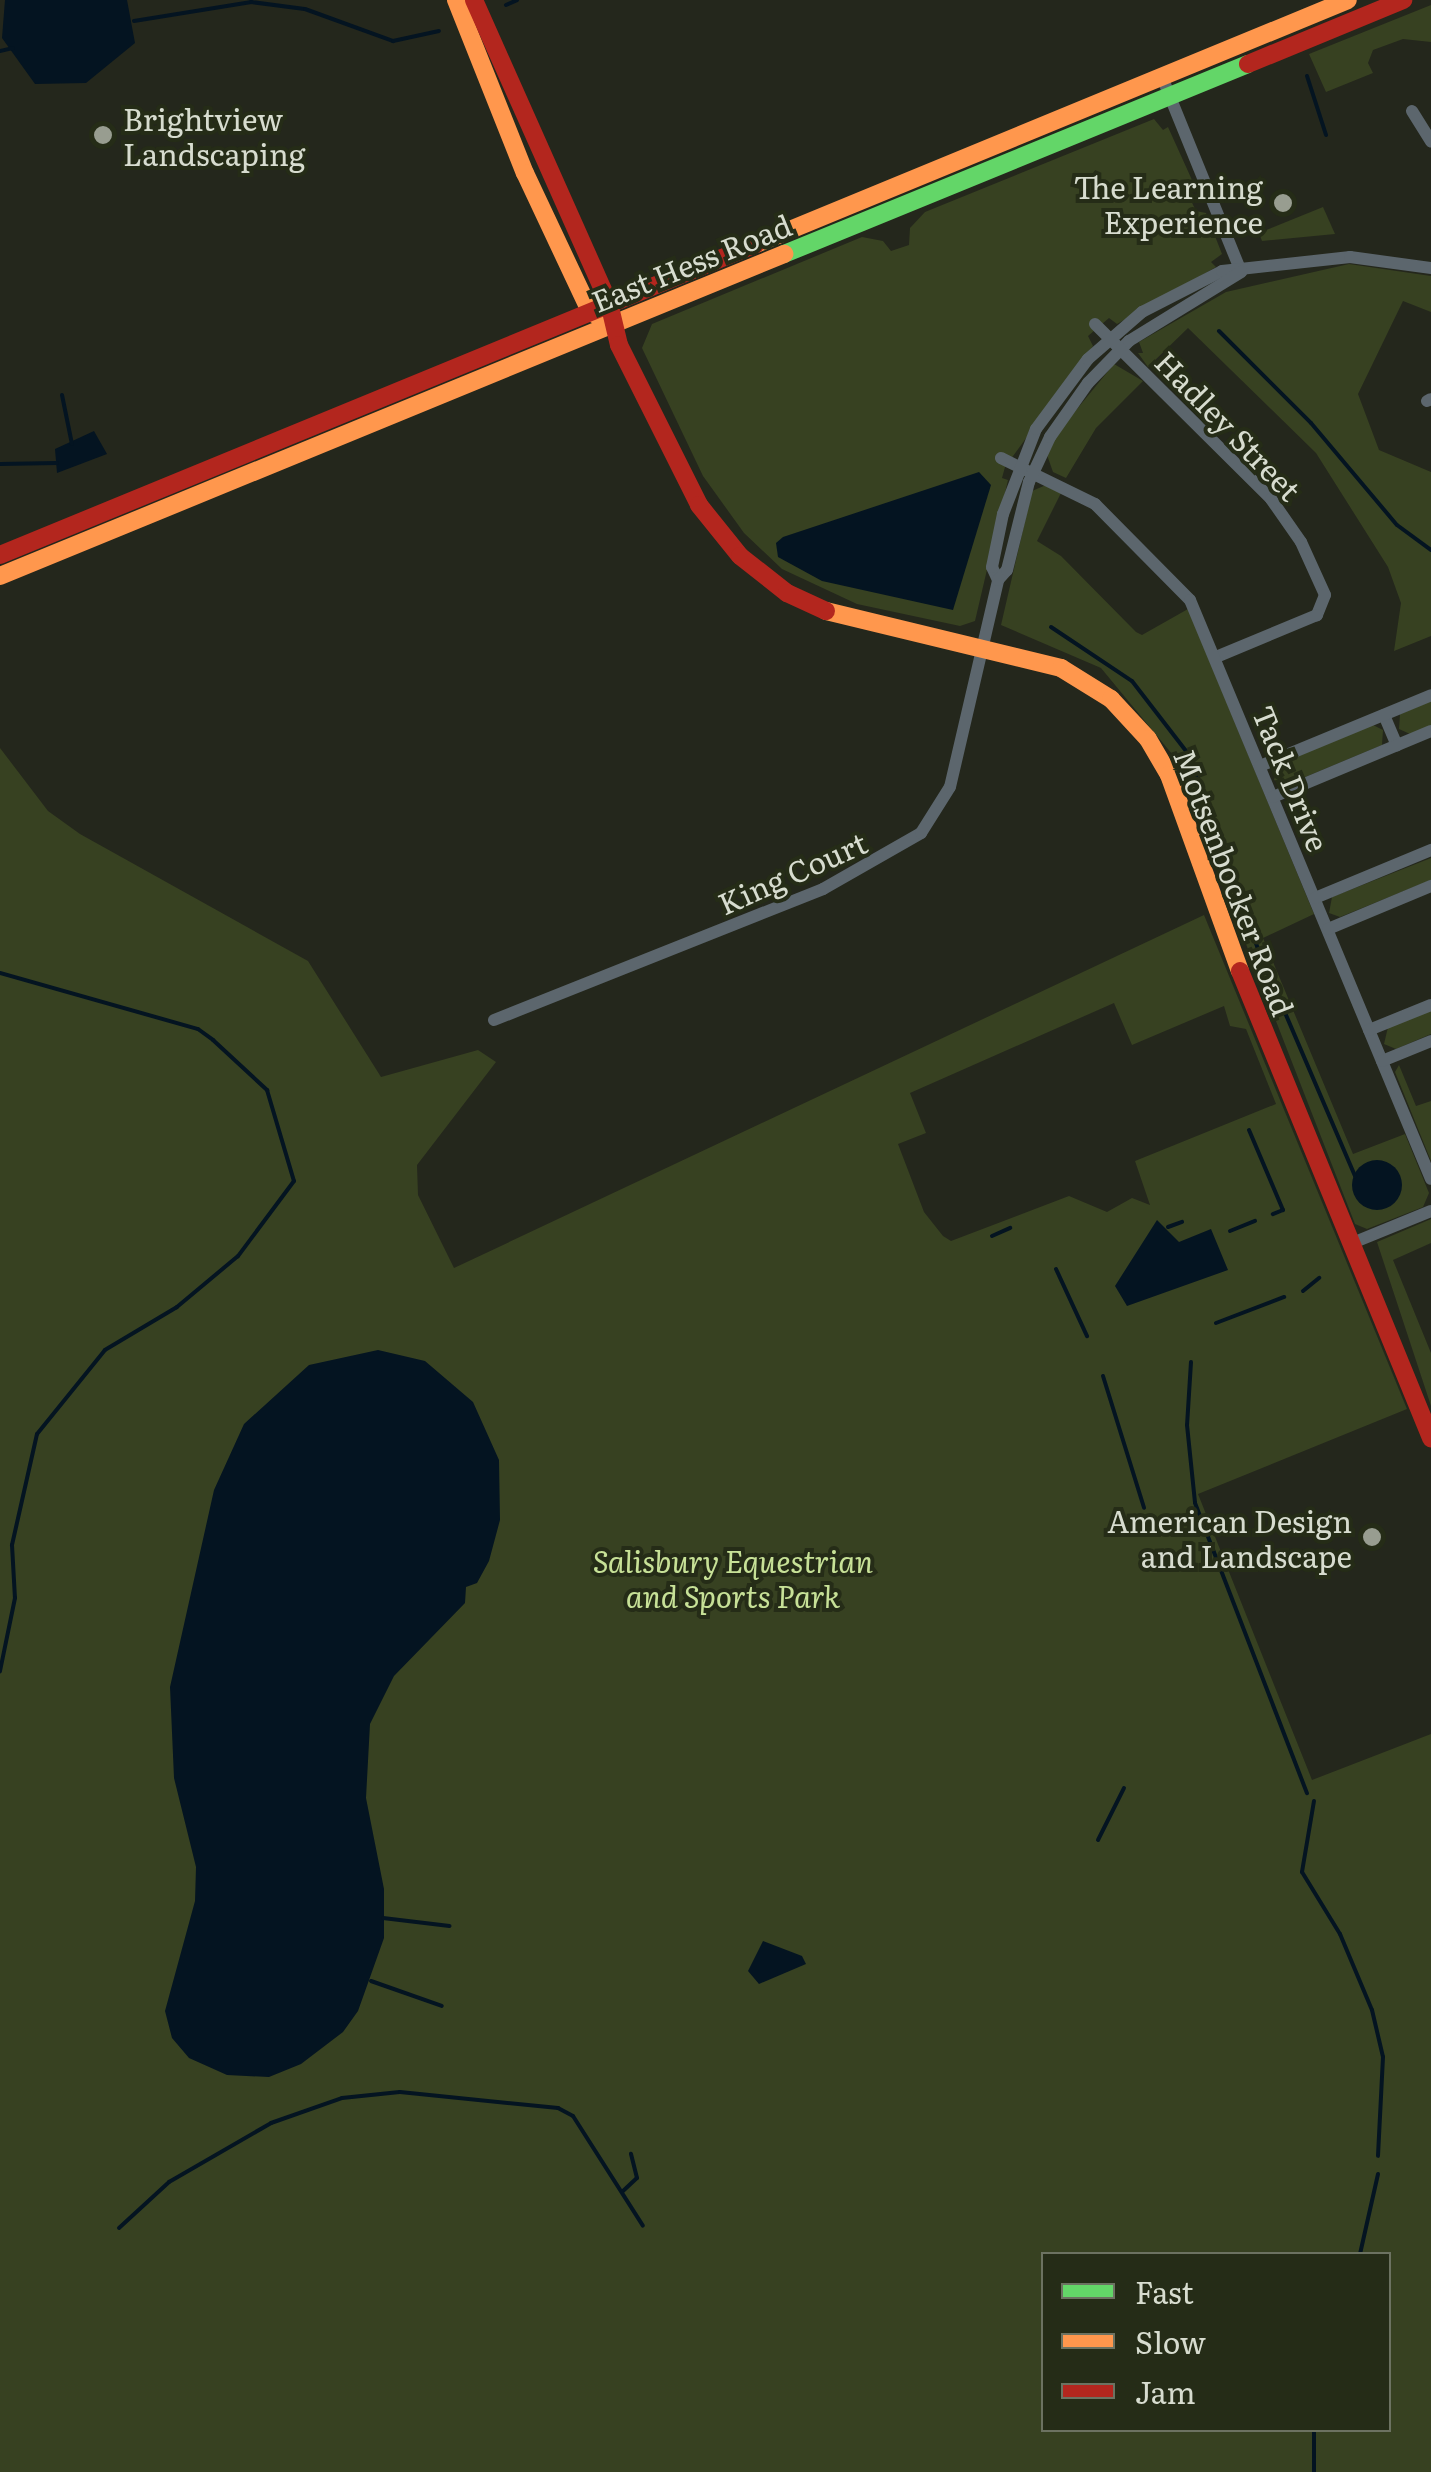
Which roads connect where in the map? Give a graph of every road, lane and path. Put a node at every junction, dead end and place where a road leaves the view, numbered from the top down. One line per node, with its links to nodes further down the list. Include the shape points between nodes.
1 (456, 0): 12 (main road, Motsenbocker Road, via 519,159)
2 (474, 0): 11 (main road, Motsenbocker Road)
3 (1348, 0): 5 (main road, East Hess Road)
4 (1403, 0): 6 (main road, East Hess Road)
5 (1162, 77): 6 (street); 11 (main road, East Hess Road)
6 (1170, 96): 10 (street); 14 (main road, East Hess Road)
7 (1412, 111): 8 (street)
8 (1431, 142)
9 (1431, 268): 10 (street, via 1350,257)
10 (1241, 272): 15 (street, via 1222,271 1182,288); 16 (street)
11 (609, 303): 12 (main road, East Hess Road); 14 (main road, Motsenbocker Road)
12 (590, 311): 14 (main road, Motsenbocker Road); 19 (main road, East Hess Road)
13 (1095, 324): 15 (street, Hadley Street)
14 (610, 325): 20 (main road, East Hess Road); 21 (main road, Motsenbocker Road, via 699,505 740,556 814,607)
15 (1109, 338): 16 (street, Hadley Street); 18 (street, via 1053,403)
16 (1120, 349): 18 (street); 22 (street, Hadley Street, via 1284,515 1329,609)
17 (1001, 458): 18 (street, Tack Drive)
18 (1026, 468): 21 (street, King Court, via 994,553 998,580); 22 (street, Tack Drive, via 1096,504 1170,573)
19 (0, 555)
20 (0, 576)
21 (985, 648): 34 (street, King Court, via 950,787 913,841 823,890); 40 (main road, Motsenbocker Road, via 1085,680 1124,711 1156,751)
22 (1216, 657): 27 (street, Tack Drive)
23 (1431, 695): 24 (street)
24 (1384, 715): 26 (street); 27 (street)
25 (1431, 731): 26 (street)
26 (1397, 745): 28 (street)
27 (1260, 766): 28 (street, Tack Drive)
28 (1273, 796): 31 (street, Tack Drive)
29 (1431, 850): 31 (street)
30 (1431, 886): 32 (street)
31 (1315, 898): 32 (street, Tack Drive)
32 (1328, 929): 35 (street, Tack Drive)
33 (1431, 1005): 35 (street)
34 (494, 1020)
35 (1369, 1030): 37 (street, Tack Drive)
36 (1431, 1041): 37 (street)
37 (1382, 1061): 38 (street, Tack Drive)
38 (1431, 1179)
39 (1431, 1211): 40 (street)
40 (1350, 1244): 41 (main road, Motsenbocker Road)
41 (1431, 1438)

